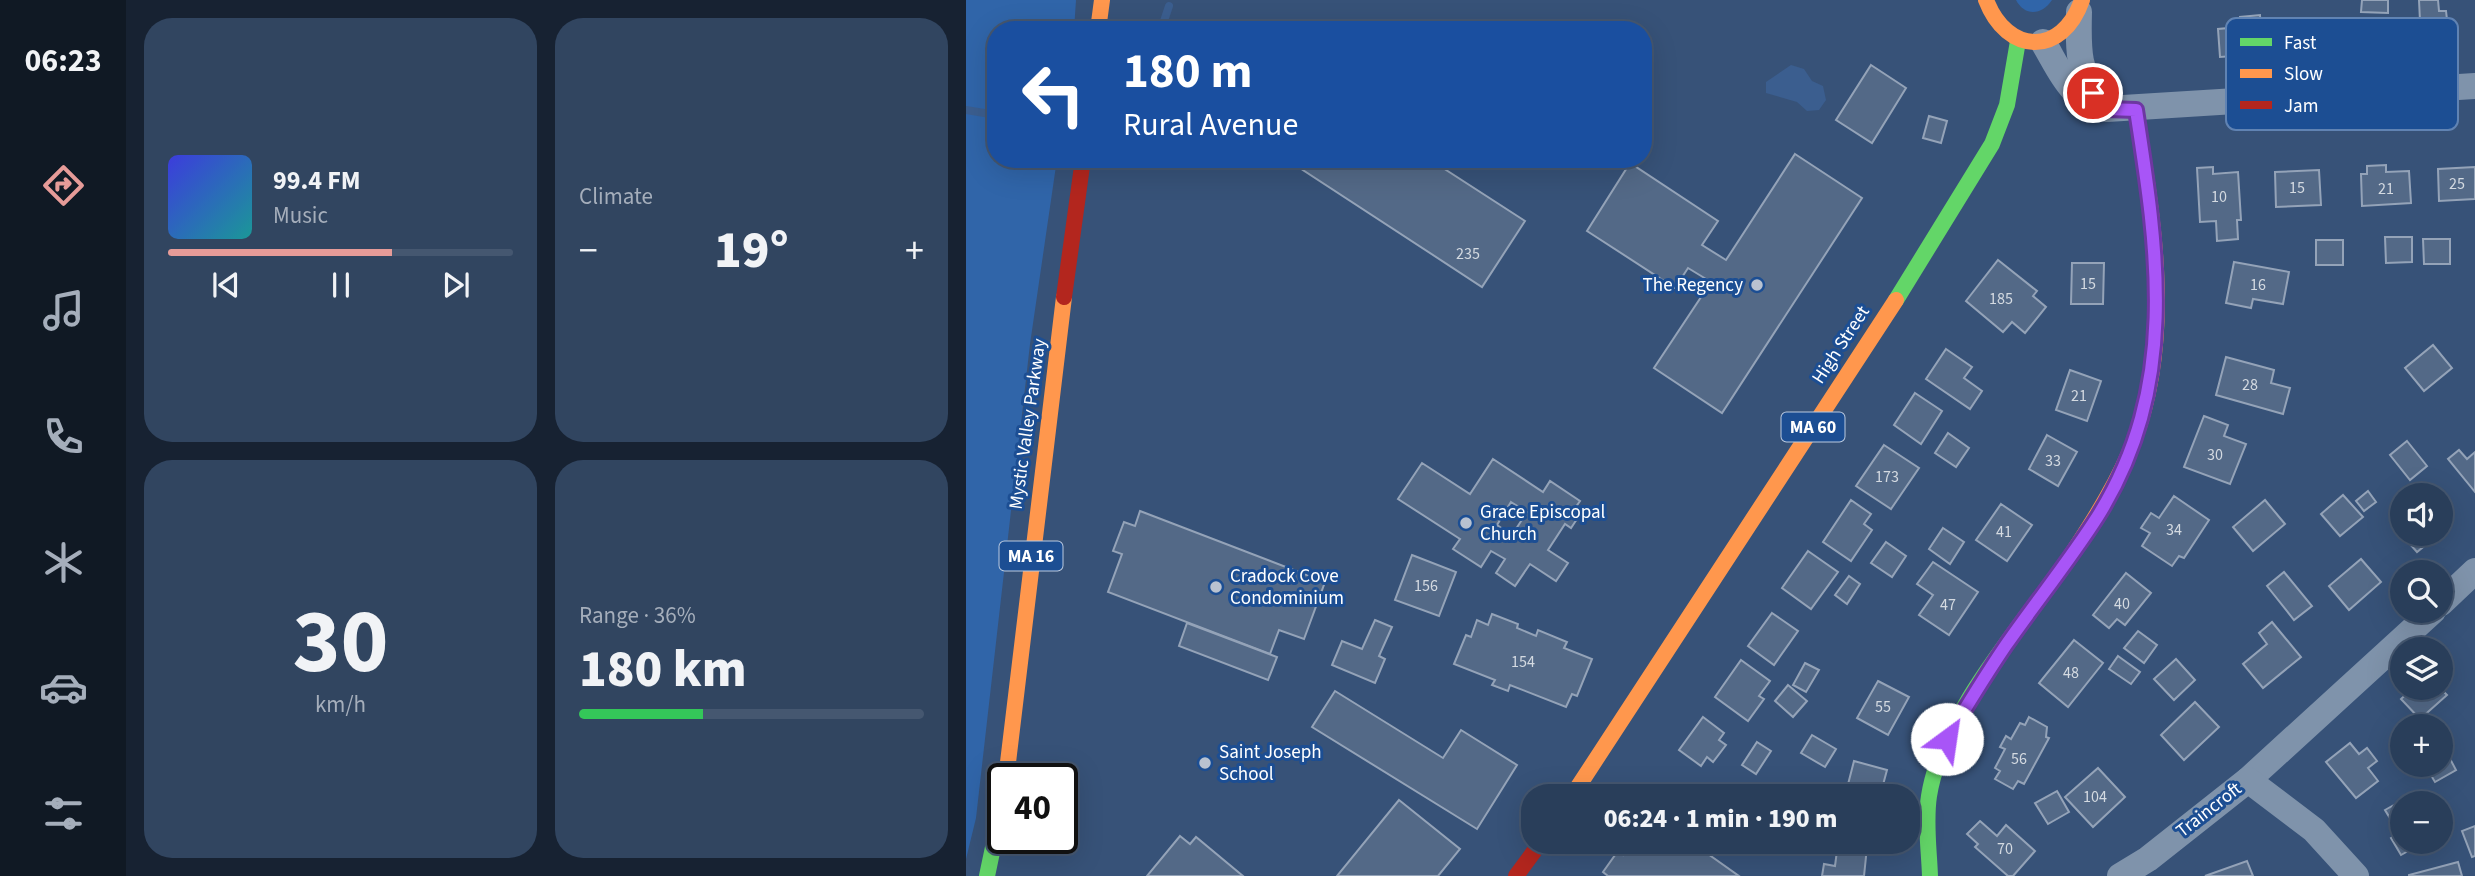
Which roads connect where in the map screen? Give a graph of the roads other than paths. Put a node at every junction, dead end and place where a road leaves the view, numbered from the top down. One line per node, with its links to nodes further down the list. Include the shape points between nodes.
1 (1102, 0): 4 (main road)
2 (1986, 0): 5 (main road, via 1997,27)
3 (2083, 5): 5 (main road, via 2067,29); 7 (street, via 2078,60 2093,93)
4 (1099, 21)
5 (2031, 42): 7 (street, via 2081,100); 15 (main road, High Street / MA 60, via 1992,144)
6 (2226, 104): 8 (street)
7 (2107, 109): 8 (street)
8 (2136, 110): 19 (main road, via 2158,287 2155,348 2144,409 2098,515 1979,685 1947,739 1927,804)
9 (1082, 168): 13 (main road, Mystic Valley Parkway / MA 16)
10 (2475, 571): 11 (street)
11 (2453, 592)
12 (2420, 623): 14 (street)
13 (1008, 763)
14 (2248, 780): 21 (street, Traincroft); 22 (street, Traincroft, via 2314,830)
15 (1580, 784)
16 (992, 854): 20 (main road)
17 (1535, 854): 18 (main road)
18 (1526, 872)
19 (1931, 872)
20 (987, 876)
21 (2120, 876)
22 (2356, 876)

